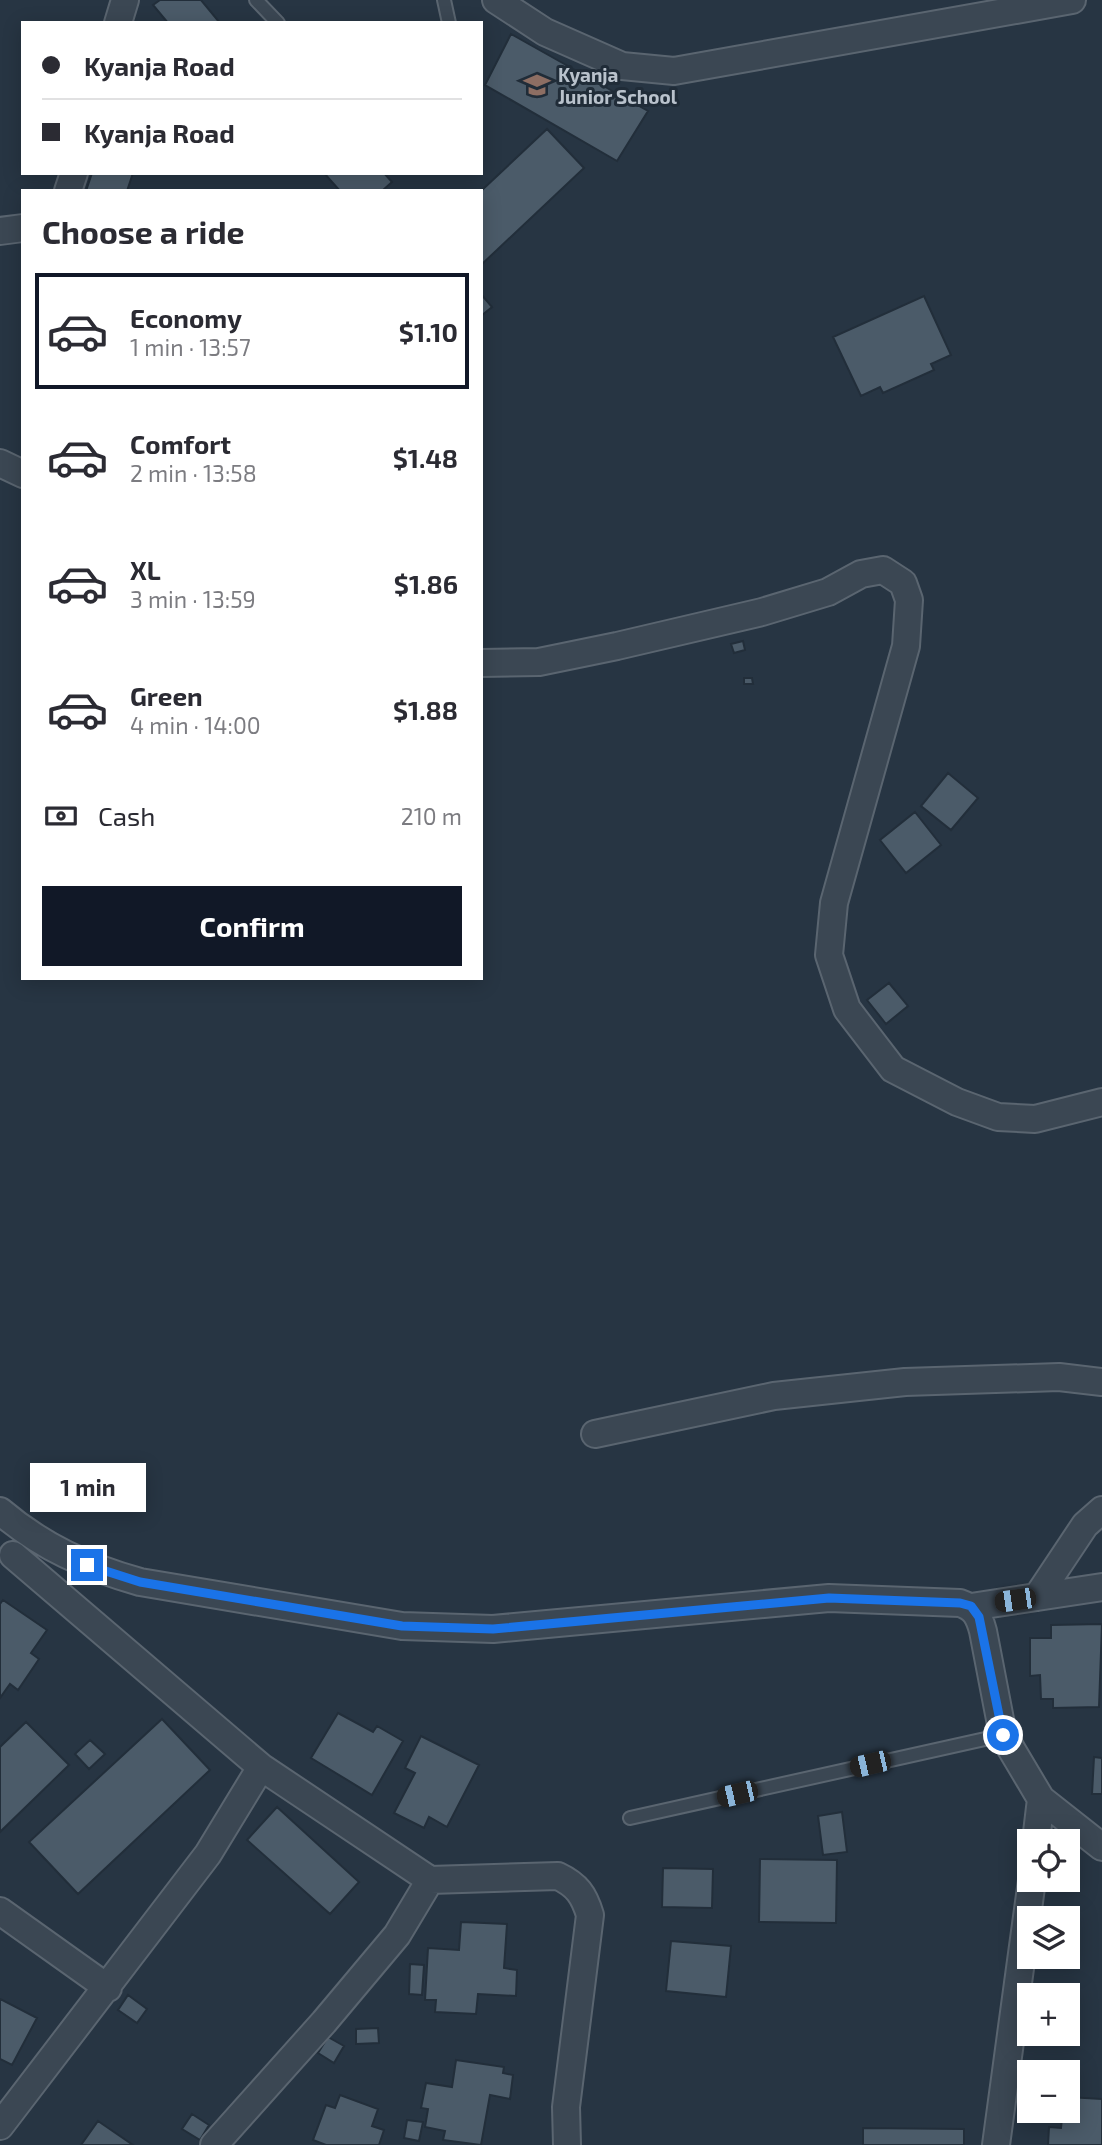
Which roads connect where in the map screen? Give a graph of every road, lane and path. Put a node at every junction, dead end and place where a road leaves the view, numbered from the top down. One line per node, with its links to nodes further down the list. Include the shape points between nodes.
1 (124, 0): 6 (street)
2 (256, 0): 7 (lane)
3 (444, 0): 8 (lane)
4 (496, 0): 5 (street, via 545,32 622,66 674,71)
5 (1072, 0)
6 (119, 21)
7 (276, 21)
8 (449, 21)
9 (21, 228): 10 (street)
10 (0, 230)
11 (0, 463): 12 (street)
12 (21, 473)
13 (483, 663): 14 (street, via 539,662 723,622 828,592 861,574 883,570 902,583 909,600 906,646 834,903 830,955 847,1009 893,1069 998,1117 1035,1119)
14 (1102, 1102)
15 (1102, 1382): 16 (street, via 1059,1377 905,1382 774,1396)
16 (595, 1434)
17 (1102, 1510): 21 (street, via 1085,1525)
18 (0, 1511): 19 (street)
19 (14, 1554): 22 (street, via 64,1556 140,1582 402,1626 493,1629 829,1598); 24 (street)
20 (1102, 1587): 21 (street)
21 (1037, 1597): 22 (street)
22 (971, 1606): 23 (street, via 983,1631)
23 (1003, 1735): 25 (street); 26 (lane)
24 (261, 1767): 29 (street); 32 (street, via 208,1854)
25 (1041, 1799): 27 (street); 28 (street)
26 (630, 1818)
27 (1037, 1829)
28 (1102, 1847)
29 (430, 1880): 34 (street, via 397,1935); 35 (street, via 558,1876 573,1883 584,1897 590,1914 566,2107)
30 (1030, 1892): 36 (street)
31 (0, 1911): 32 (street)
32 (107, 1988): 33 (street)
33 (0, 2126)
34 (214, 2145)
35 (567, 2145)
36 (996, 2145)

